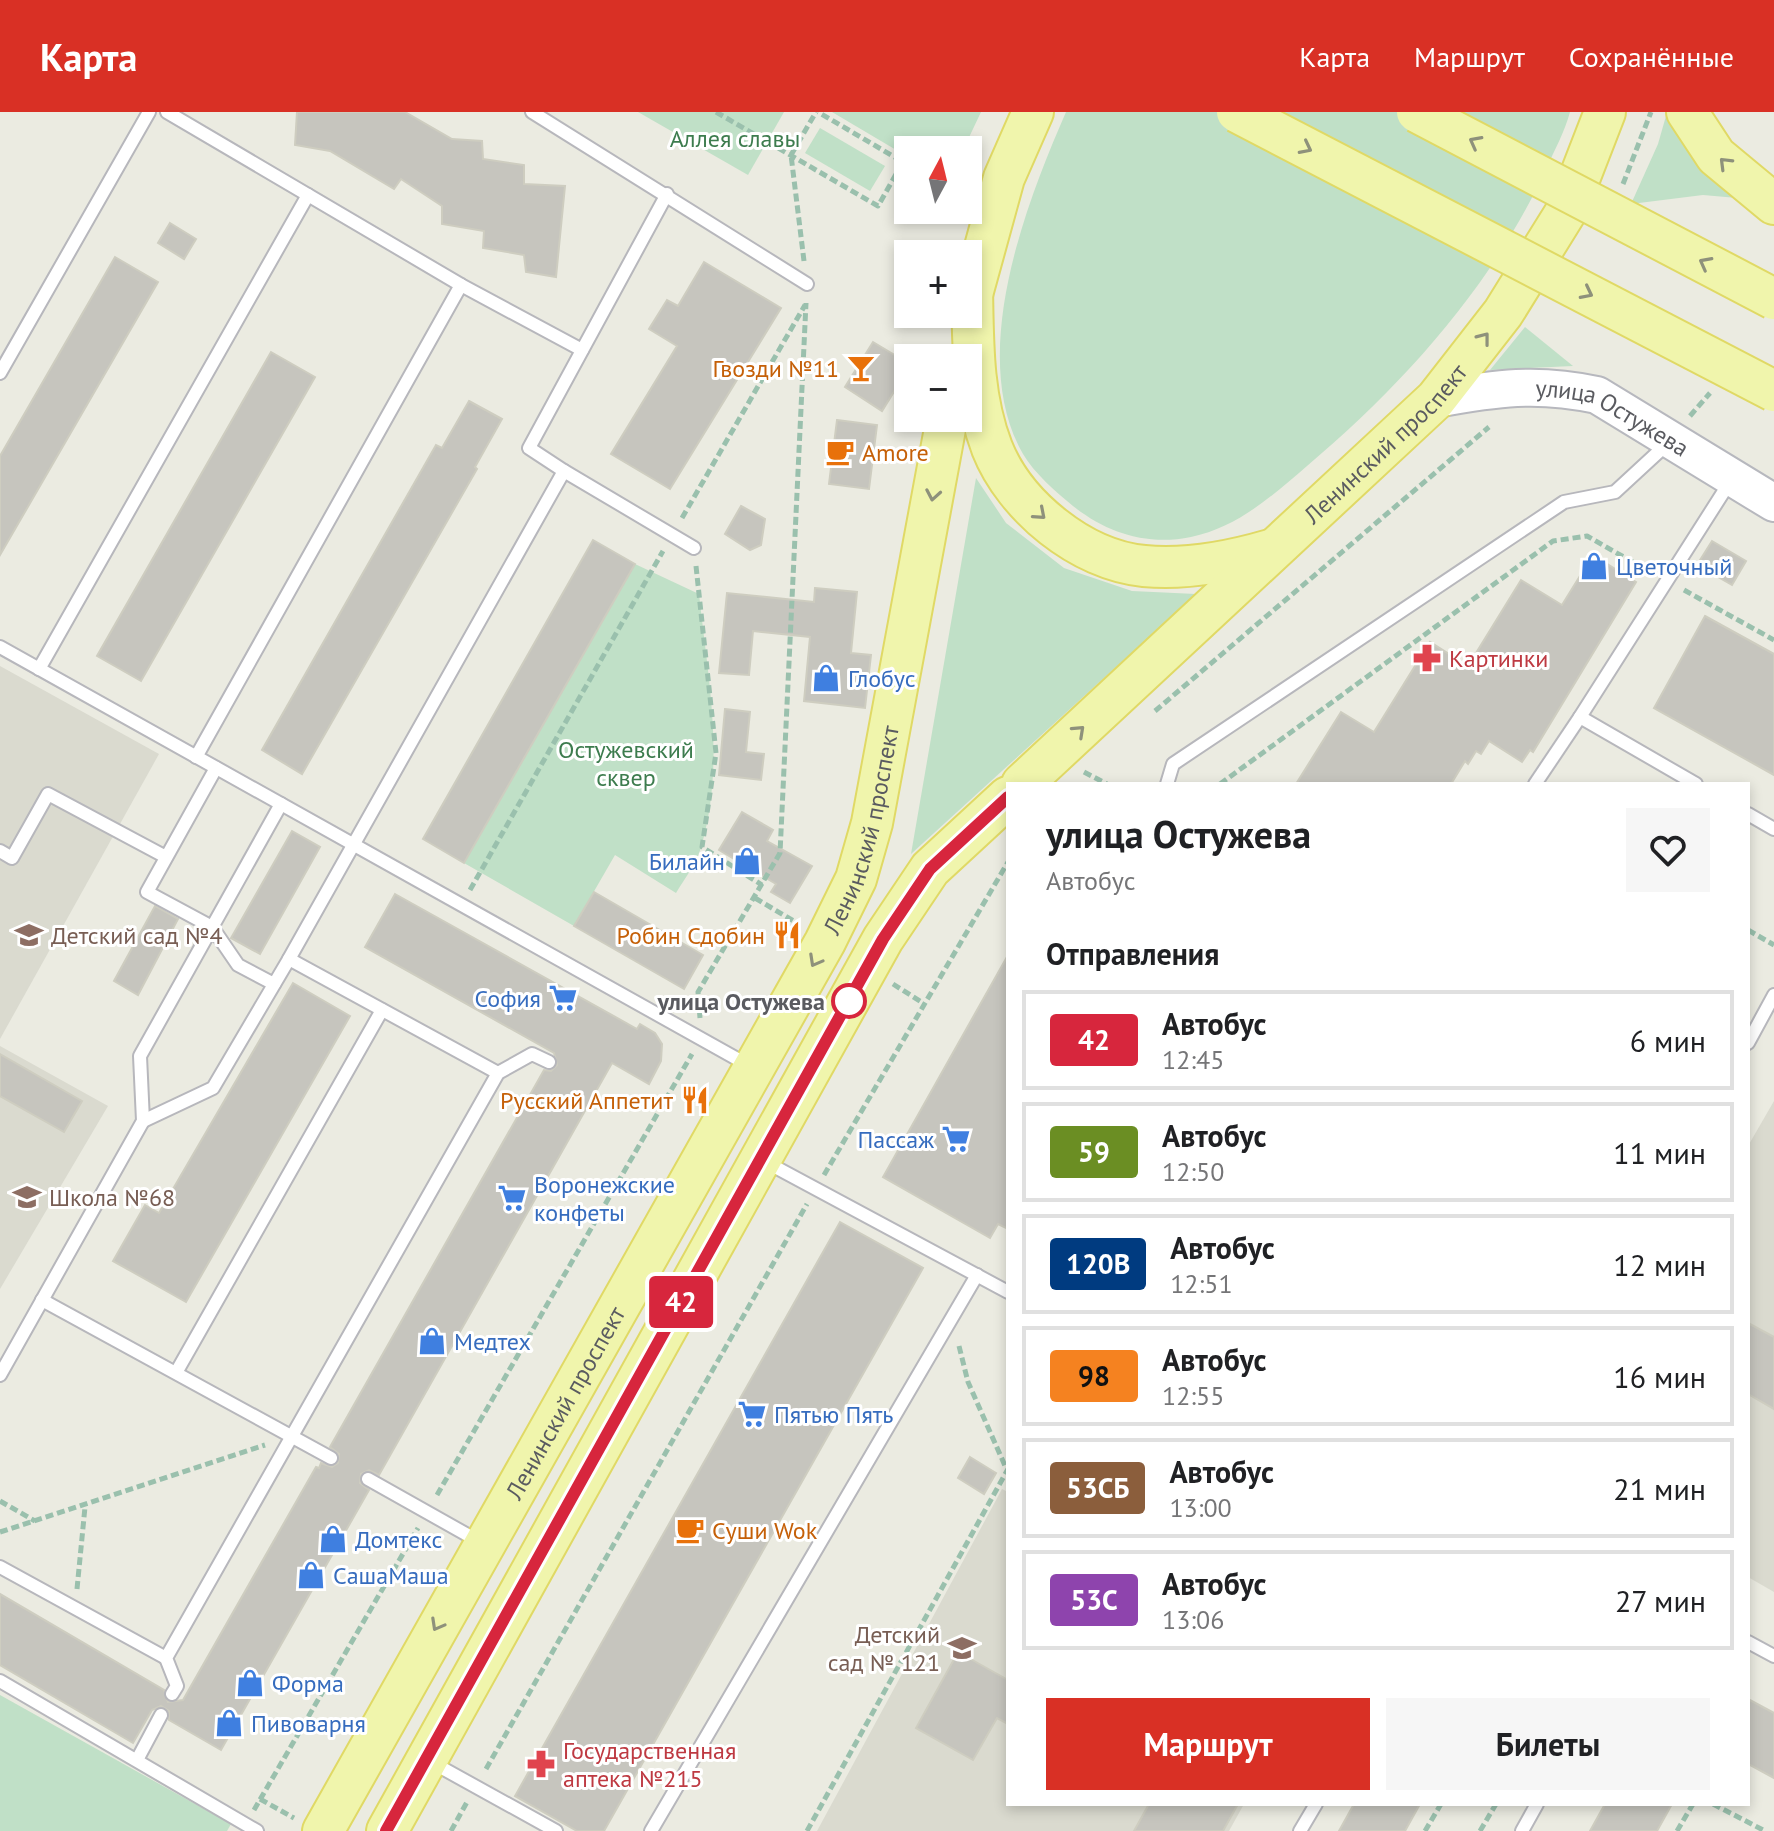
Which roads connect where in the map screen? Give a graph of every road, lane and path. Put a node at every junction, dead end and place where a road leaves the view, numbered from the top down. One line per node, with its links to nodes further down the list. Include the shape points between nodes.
1 (149, 112): 26 (lane)
2 (167, 112): 17 (lane)
3 (532, 112): 15 (lane)
4 (716, 112): 13 (path)
5 (817, 112): 13 (path); 13 (path, via 903,162 878,206)
6 (1002, 112): 14 (main road)
7 (1033, 112): 14 (main road)
8 (1237, 112): 27 (main road, one-way to 27, bridge)
9 (1417, 112): 22 (main road, one-way to 9, bridge)
10 (1605, 112): 28 (main road, Ленинский проспект, one-way to 10, via 1503,313 1567,210)
11 (1651, 112): 16 (path)
12 (1687, 112): 18 (main road, one-way to 12, via 1716,156)
13 (791, 155): 20 (path)
14 (1004, 178): 19 (main road)
15 (667, 194): 20 (lane); 25 (lane)
16 (1620, 194)
17 (308, 195): 21 (lane); 41 (lane)
18 (1774, 204)
19 (982, 257)
20 (807, 284): 23 (path)
21 (461, 285): 25 (lane); 44 (lane)
22 (1774, 299)
23 (806, 303): 35 (path); 63 (path, via 780,853)
24 (971, 328): 37 (main road, one-way to 37, via 974,377 989,436 1004,473 1043,518 1095,551 1141,566 1222,562)
25 (582, 350): 32 (lane, via 529,448)
26 (0, 373)
27 (1774, 391)
28 (1436, 399): 31 (street, улица Остужева, via 1507,385 1565,388 1597,395); 37 (main road, Ленинский проспект)
29 (1489, 427): 43 (path)
30 (944, 432): 79 (main road, Ленинский проспект, one-way to 79, via 860,865 825,942)
31 (1670, 442): 34 (street, улица Остужева); 51 (lane, via 1615,492 1564,502 1173,764)
32 (564, 471): 35 (lane); 59 (lane)
33 (1726, 488): 38 (lane)
34 (1774, 503)
35 (673, 535): 36 (lane); 65 (path)
36 (694, 548): 63 (path, via 716,753 702,847)
37 (1276, 548): 49 (main road, Ленинский проспект, one-way to 37)
38 (1664, 579): 39 (path); 42 (lane); 52 (path, via 1587,536 1553,541)
39 (1774, 640)
40 (0, 647): 41 (lane)
41 (39, 669): 44 (lane)
42 (1580, 717): 53 (lane); 54 (lane)
43 (1143, 721)
44 (196, 757): 46 (lane)
45 (1095, 761): 47 (path)
46 (216, 768): 56 (lane); 61 (lane)
47 (1084, 771): 48 (path); 50 (path)
48 (1076, 778)
49 (1024, 782)
50 (1103, 782)
51 (1168, 782)
52 (1223, 782)
53 (1536, 782)
54 (1693, 782)
55 (1006, 799): 82 (main road, via 930,869 883,939)
56 (281, 804): 59 (lane); 67 (lane)
57 (1750, 815): 58 (lane)
58 (1774, 829)
59 (353, 844): 65 (lane); 70 (lane)
60 (0, 851): 61 (lane, via 12,858 48,794)
61 (166, 857): 67 (lane, via 147,892)
62 (1006, 865): 74 (path)
63 (762, 885): 64 (path)
64 (755, 898): 66 (path); 76 (path, via 698,992)
65 (462, 905): 76 (lane)
66 (791, 919)
67 (212, 927): 72 (lane, via 238,965); 81 (lane, via 140,1056)
68 (1750, 931): 69 (path)
69 (1774, 945)
70 (289, 959): 72 (lane); 75 (lane)
71 (887, 981): 74 (path)
72 (274, 984): 81 (lane, via 213,1088)
73 (1774, 995): 77 (lane)
74 (923, 1003): 83 (path)
75 (382, 1010): 80 (lane); 88 (lane)
76 (701, 1039): 79 (lane); 97 (path)
77 (1750, 1039)
78 (549, 1062): 80 (lane, via 532,1054)
79 (754, 1068): 100 (main road, Ленинский проспект)
80 (498, 1073): 90 (lane)
81 (143, 1121): 86 (lane)
82 (761, 1159): 83 (lane); 110 (main road)
83 (815, 1190): 84 (lane); 111 (path)
84 (977, 1275): 85 (lane); 87 (lane)
85 (1006, 1291)
86 (42, 1300): 88 (lane); 89 (lane)
87 (960, 1305): 92 (path, via 959,1349 968,1382); 125 (lane)
88 (177, 1371): 90 (lane)
89 (0, 1375)
90 (293, 1435): 91 (lane); 96 (path); 105 (lane)
91 (331, 1458)
92 (1006, 1466)
93 (1006, 1470): 126 (path)
94 (368, 1479): 97 (lane)
95 (0, 1501): 98 (path)
96 (85, 1507): 98 (path); 102 (path)
97 (427, 1512): 100 (lane); 112 (path)
98 (36, 1521): 99 (path)
99 (0, 1532)
100 (483, 1543): 120 (main road, Ленинский проспект, one-way to 120)
101 (0, 1567): 102 (lane)
102 (75, 1608): 105 (lane)
103 (1750, 1643): 104 (lane)
104 (1774, 1656)
105 (166, 1658): 107 (lane, via 177,1686)
106 (0, 1681): 109 (lane)
107 (172, 1694)
108 (161, 1715): 109 (lane)
109 (137, 1760): 119 (lane)
110 (426, 1760): 111 (lane); 122 (main road)
111 (476, 1786): 123 (path); 124 (lane)
112 (260, 1799): 119 (path); 120 (path)
113 (1315, 1806): 127 (lane)
114 (1440, 1806): 128 (path)
115 (1495, 1806): 129 (path)
116 (1536, 1806): 130 (lane)
117 (1692, 1806): 131 (path)
118 (1717, 1806): 132 (path)
119 (245, 1824): 121 (lane)
120 (314, 1828)
121 (257, 1831)
122 (387, 1831)
123 (451, 1831)
124 (556, 1831)
125 (651, 1831)
126 (807, 1831)
127 (1300, 1831)
128 (1425, 1831)
129 (1480, 1831)
130 (1522, 1831)
131 (1677, 1831)
132 (1765, 1831)

